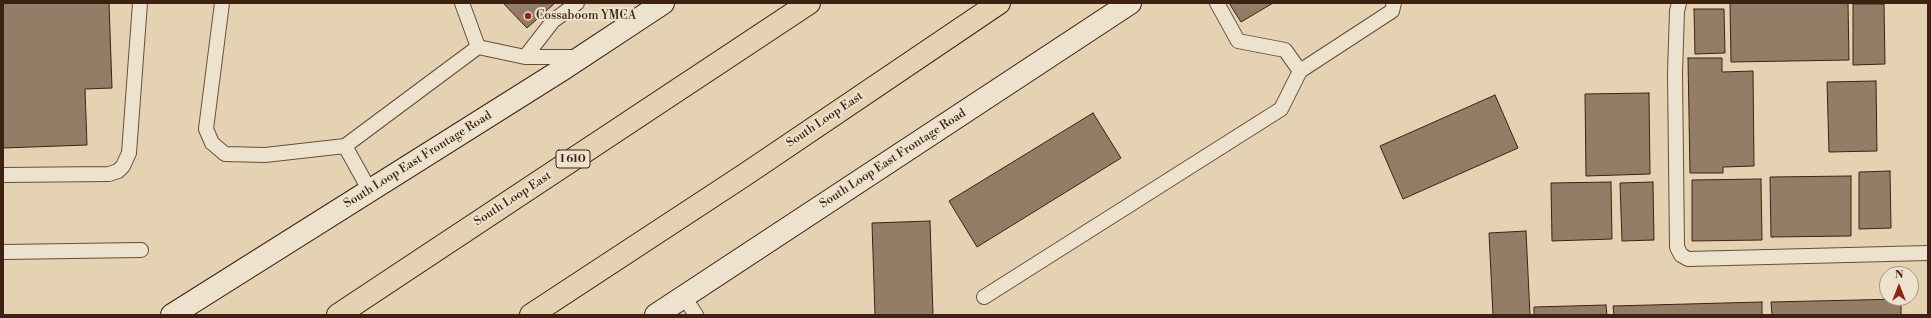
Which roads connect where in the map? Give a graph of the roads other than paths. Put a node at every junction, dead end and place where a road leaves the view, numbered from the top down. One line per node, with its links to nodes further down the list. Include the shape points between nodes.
1 (140, 3): 17 (lane, via 129,152 123,166 109,174)
2 (222, 3): 16 (lane, via 206,130 212,143 225,154 265,155)
3 (462, 3): 12 (lane)
4 (577, 3): 13 (lane, via 553,21)
5 (663, 3): 14 (main road, South Loop East Frontage Road)
6 (809, 3): 25 (highway, South Loop East / I 610)
7 (999, 3): 26 (highway, South Loop East, via 746,174)
8 (1130, 3): 22 (main road, South Loop East Frontage Road)
9 (1217, 3): 15 (lane, via 1238,41 1285,50)
10 (1394, 3): 15 (lane, via 1392,11)
11 (1679, 3): 21 (lane, via 1675,73 1678,246 1681,255 1688,259)
12 (478, 47): 13 (lane); 16 (lane)
13 (525, 57): 14 (lane)
14 (581, 57): 18 (main road, South Loop East Frontage Road)
15 (1300, 71): 23 (lane, via 1282,109)
16 (345, 146): 18 (lane)
17 (3, 175)
18 (370, 191): 24 (main road, South Loop East Frontage Road)
19 (141, 250): 20 (lane)
20 (3, 252)
21 (1928, 253)
22 (684, 297): 27 (main road, South Loop East Frontage Road); 28 (lane)
23 (984, 297)
24 (172, 315)
25 (338, 315)
26 (530, 315)
27 (656, 315)
28 (696, 315)

